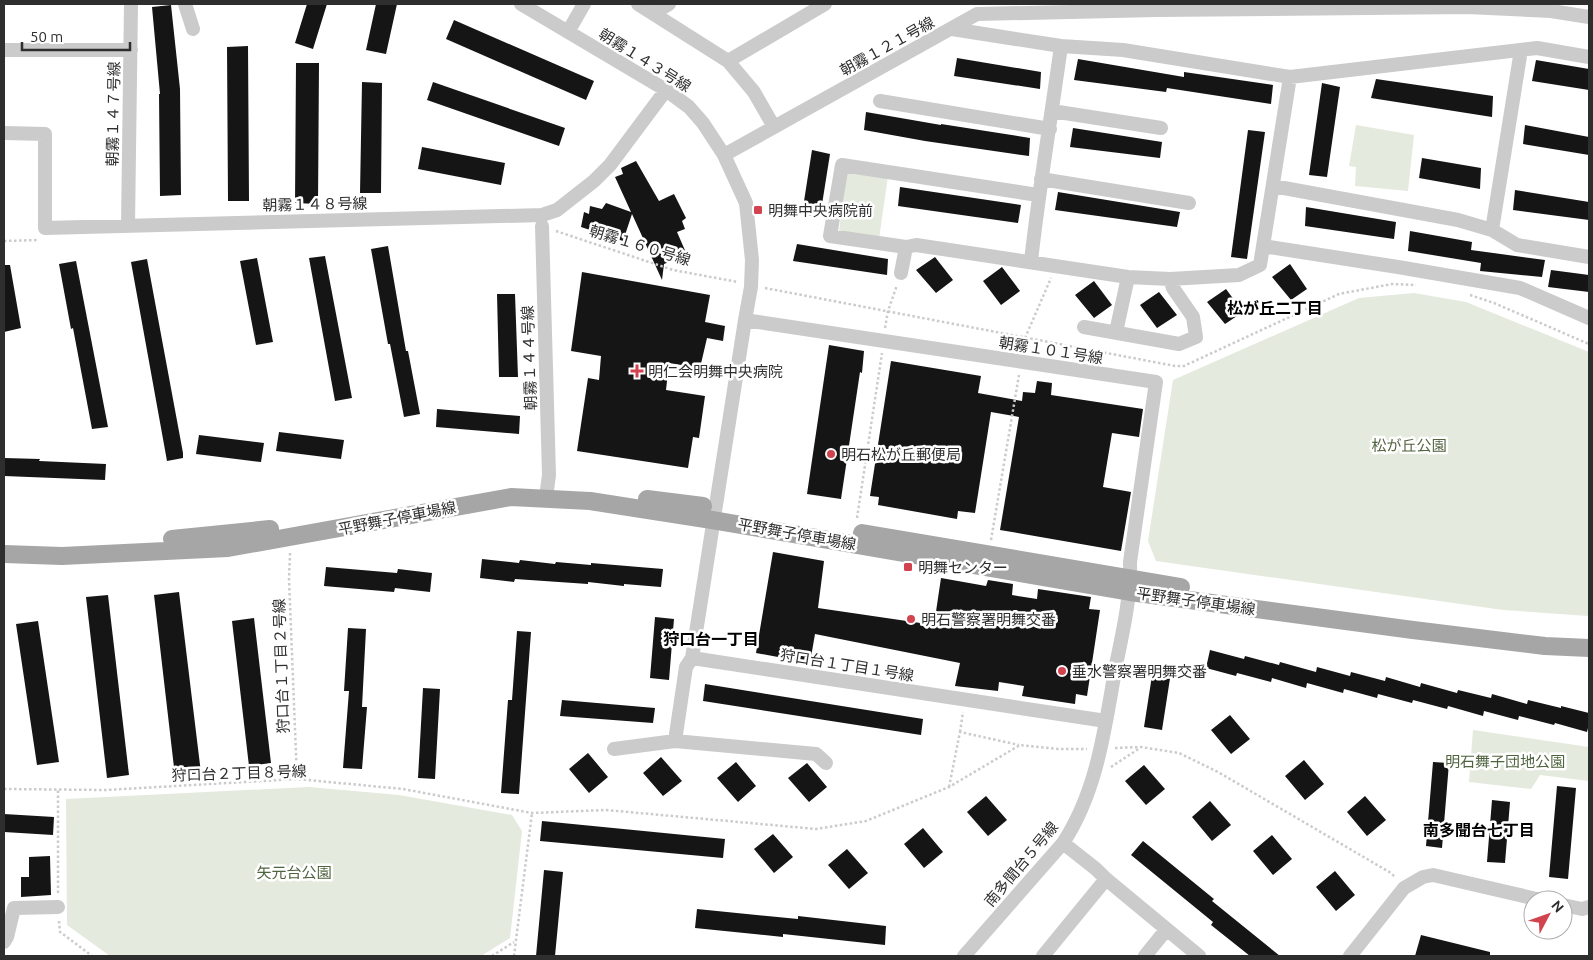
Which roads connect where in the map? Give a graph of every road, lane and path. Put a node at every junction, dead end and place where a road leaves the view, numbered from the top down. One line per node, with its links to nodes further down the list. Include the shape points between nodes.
1 (131, 4): 20 (street, 朝霧１４７号線)
2 (185, 4): 15 (street)
3 (521, 4): 17 (street, 朝霧１４３号線)
4 (584, 4): 17 (street)
5 (638, 4): 13 (street)
6 (669, 4): 13 (street)
7 (825, 4): 23 (street)
8 (1234, 6): 9 (street, 朝霧１２１号線); 11 (street, 朝霧１２１号線)
9 (1388, 6): 10 (street, 朝霧１２１号線)
10 (1467, 6): 14 (street, 朝霧１２１号線, via 1551,11)
11 (1156, 7): 12 (street, 朝霧１２１号線)
12 (976, 9): 16 (street, 朝霧１２１号線)
13 (654, 13): 23 (street)
14 (1589, 17)
15 (193, 29)
16 (952, 29): 18 (street); 28 (street, 朝霧１２１号線)
17 (568, 32): 25 (street, 朝霧１４３号線)
18 (1061, 46): 24 (street, via 1123,50); 27 (street)
19 (4, 50): 20 (street)
20 (131, 50): 37 (street, 朝霧１４７号線)
21 (1521, 50): 22 (street, via 1537,48); 24 (street); 40 (street)
22 (1589, 57)
23 (728, 61): 28 (street, via 754,92)
24 (1290, 77): 34 (street)
25 (666, 90): 32 (street, 朝霧１４３号線, via 704,123); 37 (street, 朝霧１４８号線, via 610,165 557,210 542,215)
26 (880, 101): 30 (street)
27 (1052, 111): 29 (street); 30 (street)
28 (774, 127): 32 (street, 朝霧１２１号線)
29 (1161, 128)
30 (1050, 129): 33 (street)
31 (4, 133): 39 (street, via 45,134)
32 (724, 156): 54 (street, 朝霧１４３号線, via 746,203 752,260)
33 (1041, 179): 35 (street); 36 (street)
34 (1273, 186): 40 (street, via 1458,220); 42 (street)
35 (1038, 196): 43 (street, via 842,165 830,236); 45 (street)
36 (1189, 203)
37 (128, 225): 39 (street, 朝霧１４８号線)
38 (542, 226): 50 (path, 朝霧１６０号線, via 673,270); 61 (street, 朝霧１４４号線)
39 (45, 228): 41 (path, via 39,240)
40 (1492, 230): 44 (street, via 1517,246)
41 (4, 241)
42 (1264, 246): 49 (street, via 1260,265 1239,275); 53 (street, via 1520,288)
43 (906, 247): 45 (street, via 916,245); 47 (street)
44 (1589, 257)
45 (1031, 261): 46 (street)
46 (1057, 265): 48 (street); 58 (path, via 1025,338)
47 (901, 273): 56 (path)
48 (1128, 276): 49 (street); 57 (street)
49 (1170, 279): 57 (street, via 1172,288 1194,317 1196,337 1179,344)
50 (742, 283)
51 (761, 287): 52 (path)
52 (791, 292)
53 (1589, 318)
54 (745, 320): 62 (street, 朝霧１４３号線); 68 (street, 朝霧１０１号線, via 1156,382 1130,562)
55 (1084, 327): 57 (street)
56 (885, 330)
57 (1116, 332)
58 (1024, 348)
59 (882, 350): 63 (path)
60 (1020, 367): 64 (path)
61 (547, 490): 62 (main road, 平野舞子停車場線, via 673,501); 65 (main road, 平野舞子停車場線, via 495,490 250,532 123,544)
62 (714, 514): 67 (main road, 平野舞子停車場線, via 590,501 510,497 228,548 62,556); 68 (main road, 平野舞子停車場線); 71 (street)
63 (856, 523)
64 (991, 540)
65 (4, 543)
66 (290, 553): 79 (path, 狩口台１丁目２号線)
67 (4, 554)
68 (1130, 585): 69 (main road, 平野舞子停車場線, via 1514,633); 70 (main road, 平野舞子停車場線, via 1294,615 1546,646); 72 (street, 南多聞台５号線)
69 (1589, 638)
70 (1589, 648)
71 (692, 658): 72 (street, 狩口台１丁目１号線); 73 (street, via 686,667)
72 (1106, 721): 84 (street, 南多聞台５号線, via 1087,796 1075,825)
73 (675, 741): 75 (street); 77 (street, via 816,754)
74 (1020, 745): 76 (path); 80 (path, 狩口台２丁目８号線); 80 (path, via 960,732)
75 (614, 749)
76 (1058, 749)
77 (826, 763)
78 (1111, 767): 86 (path, via 1141,747 1179,753 1218,772 1392,873)
79 (297, 779): 82 (path, 狩口台２丁目８号線); 83 (path, 狩口台２丁目８号線, via 402,789)
80 (949, 787): 83 (path, 狩口台２丁目８号線, via 866,821 816,829 606,810)
81 (4, 788): 82 (path, 狩口台２丁目８号線)
82 (58, 790): 88 (path)
83 (532, 813): 93 (path)
84 (1063, 843): 85 (street); 97 (street, 南多聞台５号線)
85 (1106, 880): 91 (street); 98 (street)
86 (1404, 888): 87 (street, via 1423,876 1434,875); 101 (street)
87 (1523, 896)
88 (58, 907): 92 (street, via 14,908); 94 (path, via 60,932)
89 (1573, 907): 90 (street)
90 (1589, 907)
91 (1166, 930): 99 (street); 100 (street)
92 (4, 942)
93 (515, 942): 95 (path); 96 (path)
94 (92, 956)
95 (492, 956)
96 (514, 956)
97 (964, 956)
98 (1043, 956)
99 (1145, 956)
100 (1199, 956)
101 (1350, 956)

